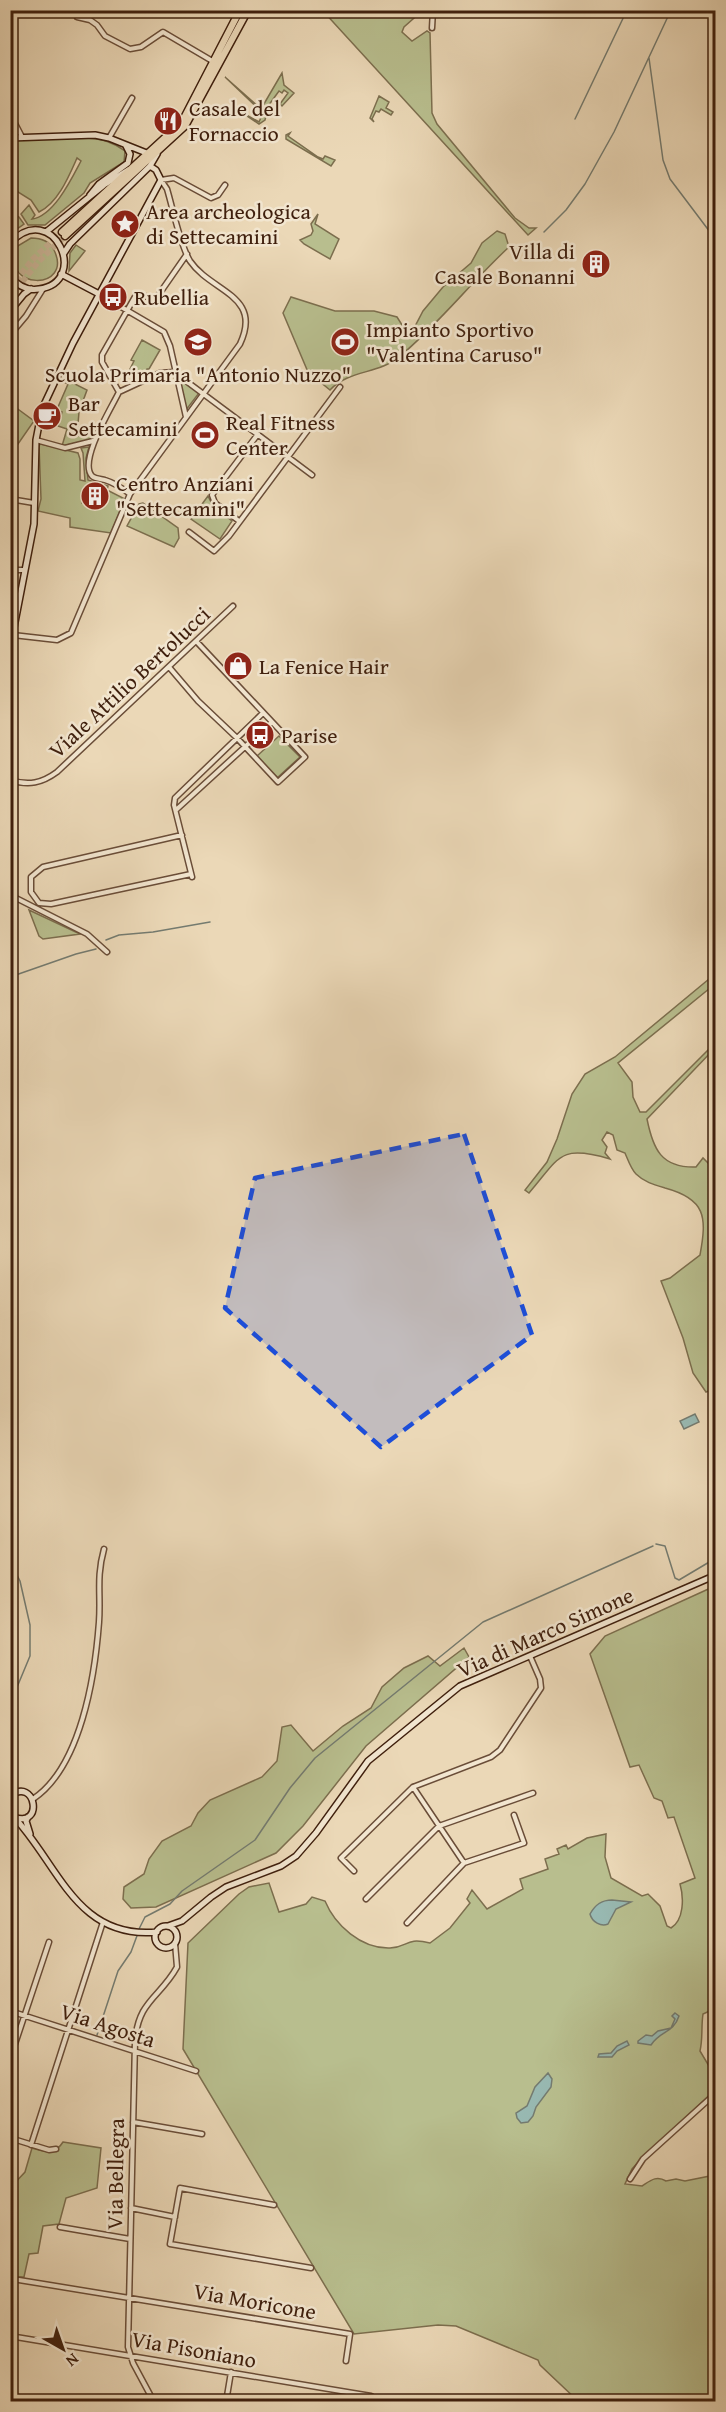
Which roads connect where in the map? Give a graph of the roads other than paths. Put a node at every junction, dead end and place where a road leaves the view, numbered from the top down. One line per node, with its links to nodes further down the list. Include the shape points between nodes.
1 (240, 10): 6 (main road)
2 (248, 10): 14 (main road, via 191,118)
3 (433, 10): 5 (street)
4 (77, 17): 6 (street, via 89,19 104,35 128,48 141,47 163,32)
5 (432, 28)
6 (215, 62): 13 (main road, via 183,120)
7 (132, 98): 11 (street)
8 (10, 114): 9 (street)
9 (22, 137): 10 (street); 11 (street, via 82,134)
10 (10, 138)
11 (109, 138): 12 (street)
12 (125, 145): 13 (street); 19 (street, via 130,154 128,163 99,184)
13 (149, 154): 15 (main road)
14 (157, 154): 15 (main road, via 64,234); 16 (street)
15 (135, 166): 19 (street)
16 (150, 166): 17 (street); 22 (street)
17 (161, 180): 18 (street, via 174,178 211,198); 23 (street, via 168,190); 28 (street)
18 (225, 185)
19 (88, 199): 20 (street)
20 (46, 232): 21 (street, via 27,232); 22 (street, via 58,241)
21 (10, 243)
22 (64, 254): 24 (street)
23 (187, 254): 29 (street, via 156,299 138,294); 35 (street, via 197,269 238,302 246,317 240,344)
24 (61, 274): 26 (street); 28 (street)
25 (10, 276): 27 (street)
26 (43, 288): 27 (street); 31 (street)
27 (31, 289): 30 (street)
28 (99, 294): 29 (street); 38 (street, via 44,403)
29 (127, 310): 32 (street, via 165,333); 34 (street, via 101,358)
30 (10, 311)
31 (10, 335)
32 (174, 372): 34 (street, via 162,372); 35 (street); 36 (street)
33 (340, 387): 40 (street)
34 (119, 392): 39 (street)
35 (204, 394): 36 (street); 37 (street)
36 (186, 418): 42 (street)
37 (258, 434): 40 (street); 45 (street, via 212,495 214,503)
38 (36, 440): 39 (street, via 65,448); 44 (street)
39 (94, 441): 42 (street, via 91,474)
40 (287, 456): 41 (street); 45 (street)
41 (312, 475)
42 (130, 494): 50 (street, via 71,633 57,640)
43 (10, 499): 44 (street)
44 (35, 504): 48 (street)
45 (239, 521): 46 (street, via 214,551)
46 (189, 532)
47 (10, 570): 48 (street)
48 (26, 570): 50 (street)
49 (233, 606): 51 (street, Viale Attilio Bertolucci)
50 (13, 635): 52 (street)
51 (196, 641): 53 (street, Viale Attilio Bertolucci); 54 (street)
52 (10, 648)
53 (169, 667): 56 (street); 60 (street, Viale Attilio Bertolucci, via 52,777 31,784)
54 (263, 713): 55 (street); 56 (street)
55 (272, 722): 57 (street); 57 (street, via 305,757 278,782)
56 (237, 738): 57 (street); 58 (street)
57 (245, 747): 61 (street)
58 (201, 772): 59 (street); 61 (street)
59 (196, 778): 62 (street); 63 (street, via 176,797)
60 (10, 780)
61 (208, 782): 62 (street)
62 (204, 786): 63 (street)
63 (177, 810): 64 (street)
64 (182, 836): 64 (street, via 191,875 51,904 37,902 30,888 32,875 43,867)
65 (10, 895): 66 (street, via 87,934)
66 (107, 952)
67 (104, 1549): 75 (street, via 98,1578 98,1636 82,1727 59,1769)
68 (716, 1575): 69 (street, Via di Marco Simone)
69 (530, 1655): 70 (street, via 541,1688 500,1750); 84 (street, Via di Marco Simone, via 467,1682 444,1697 368,1761 296,1856 226,1887)
70 (413, 1787): 79 (street); 82 (street, via 341,1858)
71 (10, 1790): 72 (street)
72 (19, 1792): 74 (street); 75 (street)
73 (532, 1793): 79 (street)
74 (10, 1796)
75 (33, 1799): 78 (street, via 34,1807)
76 (11, 1815): 78 (street, via 20,1819); 80 (street)
77 (514, 1815): 81 (street, via 524,1843)
78 (28, 1816): 80 (street)
79 (439, 1826): 81 (street); 83 (street)
80 (30, 1836): 85 (street, via 70,1894)
81 (464, 1863): 86 (street)
82 (354, 1870)
83 (366, 1899)
84 (185, 1919): 87 (street, Via di Marco Simone); 90 (street, Via di Marco Simone)
85 (103, 1922): 89 (street); 98 (street)
86 (407, 1923)
87 (168, 1926): 88 (street); 90 (street)
88 (156, 1932): 89 (street); 92 (street)
89 (141, 1934): 92 (street)
90 (177, 1936): 93 (street)
91 (49, 1942): 97 (street)
92 (157, 1942): 94 (street)
93 (175, 1943): 94 (street); 95 (street, Via Bellegra)
94 (167, 1948): 95 (street)
95 (176, 1955): 99 (street, Via Bellegra, via 175,1970 141,2014)
96 (10, 2011): 97 (street, Via Agosta)
97 (24, 2016): 98 (street, Via Agosta); 100 (street)
98 (68, 2030): 99 (street, Via Agosta); 106 (street)
99 (134, 2051): 101 (street, Via Agosta); 103 (street, Via Bellegra)
100 (10, 2059)
101 (196, 2071)
102 (716, 2093): 108 (street, via 643,2159)
103 (132, 2122): 104 (street); 110 (street, Via Bellegra)
104 (202, 2134)
105 (10, 2138): 106 (street)
106 (31, 2145): 107 (street)
107 (56, 2149)
108 (630, 2179)
109 (274, 2205): 111 (street, via 180,2188)
110 (131, 2208): 111 (street); 113 (street, Via Bellegra)
111 (175, 2217): 114 (street, via 170,2244)
112 (60, 2227): 113 (street)
113 (130, 2239): 116 (street, Via Bellegra)
114 (311, 2268)
115 (19, 2280): 116 (street)
116 (128, 2297): 118 (street, Via Bellegra); 119 (street, Via Moricone, via 350,2334)
117 (10, 2336): 118 (street, Via Pisoniano)
118 (130, 2355): 120 (street, Via Pisoniano); 124 (street, Via Bellegra)
119 (346, 2361)
120 (231, 2372): 122 (street, Via Pisoniano); 125 (street)
121 (10, 2396): 123 (street)
122 (371, 2396)
123 (49, 2402)
124 (154, 2402)
125 (226, 2402)

